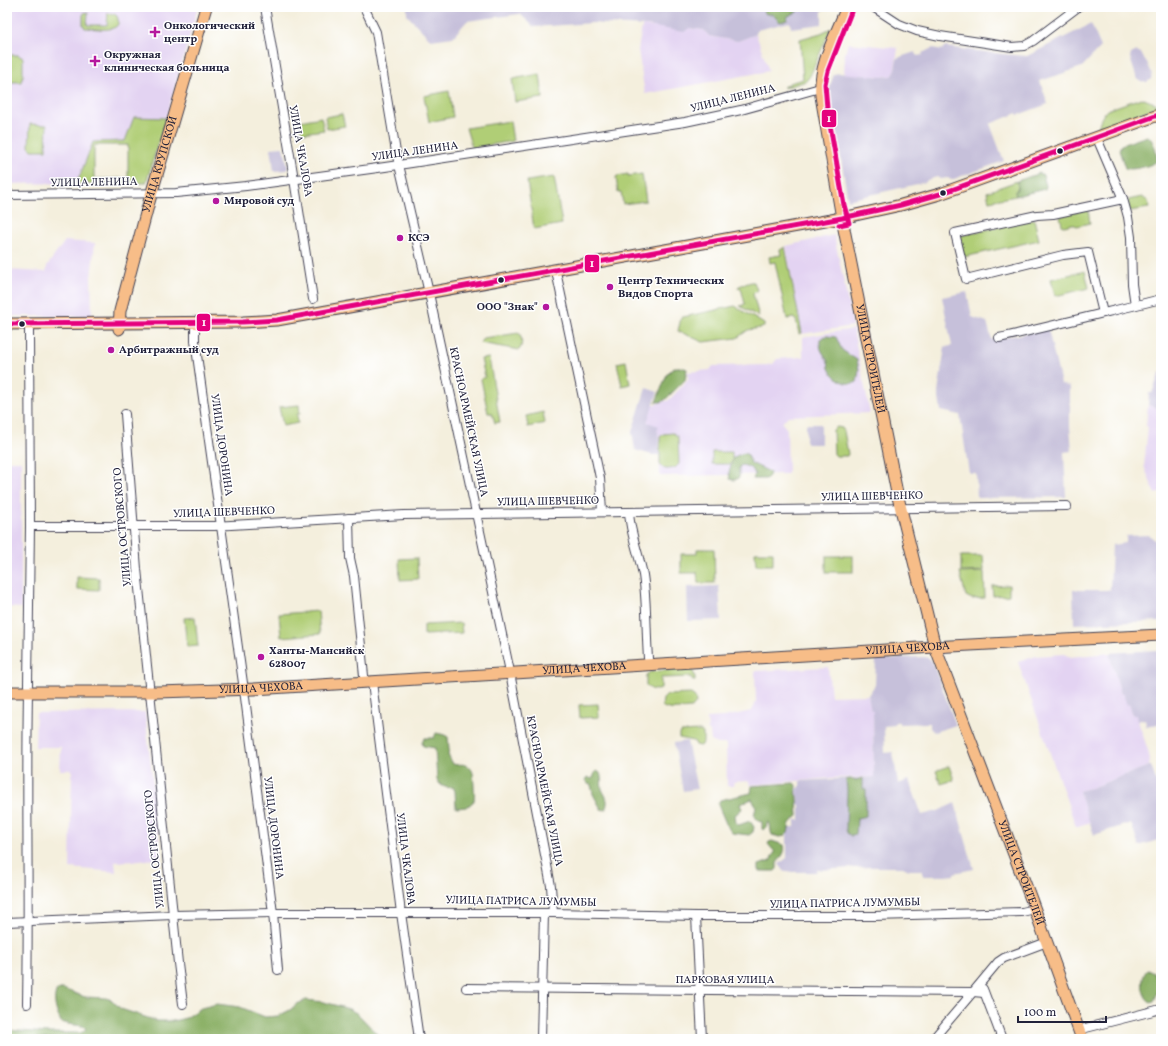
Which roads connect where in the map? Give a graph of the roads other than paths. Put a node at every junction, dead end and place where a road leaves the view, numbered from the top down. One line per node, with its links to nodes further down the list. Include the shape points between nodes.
1 (206, 7): 15 (main road, УЛИЦА КРУПСКОЙ)
2 (212, 7): 15 (main road, УЛИЦА КРУПСКОЙ)
3 (265, 7): 14 (street, УЛИЦА ЧКАЛОВА)
4 (364, 7): 13 (street, КРАСНОАРМЕЙСКАЯ УЛИЦА, via 376,32)
5 (847, 7): 9 (main road, УЛИЦА СТРОИТЕЛЕЙ, via 824,63 821,76)
6 (853, 7): 9 (main road, УЛИЦА СТРОИТЕЛЕЙ)
7 (873, 7): 8 (street, via 899,24 917,31 1012,47 1024,46 1033,41)
8 (1078, 7)
9 (823, 88): 13 (street, УЛИЦА ЛЕНИНА, via 708,118); 18 (main road, УЛИЦА СТРОИТЕЛЕЙ)
10 (1161, 114): 12 (main road)
11 (1158, 122): 12 (main road)
12 (1098, 140): 17 (street); 18 (main road, via 942,200 903,212)
13 (399, 166): 14 (street, УЛИЦА ЛЕНИНА); 20 (street, КРАСНОАРМЕЙСКАЯ УЛИЦА)
14 (294, 180): 15 (street, УЛИЦА ЛЕНИНА); 21 (street, УЛИЦА ЧКАЛОВА)
15 (155, 193): 16 (street, УЛИЦА ЛЕНИНА); 26 (main road, УЛИЦА КРУПСКОЙ)
16 (7, 195)
17 (1122, 199): 23 (street, via 1130,229); 24 (street, via 955,233 966,279 1063,255 1088,252)
18 (845, 221): 19 (main road); 33 (main road, УЛИЦА СТРОИТЕЛЕЙ)
19 (556, 273): 20 (main road); 34 (street, via 600,478)
20 (430, 296): 27 (main road, via 257,327); 36 (street, КРАСНОАРМЕЙСКАЯ УЛИЦА)
21 (313, 299)
22 (1161, 299): 23 (street)
23 (1135, 306): 24 (street)
24 (1103, 313): 30 (street)
25 (7, 324): 28 (main road)
26 (123, 326): 27 (main road); 28 (main road)
27 (195, 326): 40 (street, УЛИЦА ДОРОНИНА, via 195,341)
28 (29, 327): 29 (main road); 38 (street)
29 (7, 330)
30 (999, 338)
31 (125, 414): 39 (street, УЛИЦА ОСТРОВСКОГО)
32 (1067, 506): 33 (street, УЛИЦА ШЕВЧЕНКО)
33 (904, 508): 35 (street, УЛИЦА ШЕВЧЕНКО); 44 (main road, УЛИЦА СТРОИТЕЛЕЙ)
34 (602, 512): 35 (street, УЛИЦА ШЕВЧЕНКО); 36 (street, УЛИЦА ШЕВЧЕНКО)
35 (629, 512): 45 (street, via 630,528 644,582)
36 (476, 514): 37 (street, УЛИЦА ШЕВЧЕНКО); 46 (street, КРАСНОАРМЕЙСКАЯ УЛИЦА)
37 (349, 518): 40 (street, УЛИЦА ШЕВЧЕНКО); 47 (street, УЛИЦА ЧКАЛОВА, via 350,558)
38 (30, 526): 39 (street, УЛИЦА ШЕВЧЕНКО); 51 (street)
39 (134, 526): 40 (street, УЛИЦА ШЕВЧЕНКО); 50 (street, УЛИЦА ОСТРОВСКОГО)
40 (222, 526): 49 (street, УЛИЦА ДОРОНИНА)
41 (1161, 632): 42 (main road, УЛИЦА ЧЕХОВА)
42 (1133, 635): 43 (main road, УЛИЦА ЧЕХОВА); 44 (main road, УЛИЦА ЧЕХОВА)
43 (1161, 635)
44 (937, 644): 45 (main road, УЛИЦА ЧЕХОВА); 53 (main road, УЛИЦА СТРОИТЕЛЕЙ)
45 (648, 662): 46 (main road, УЛИЦА ЧЕХОВА)
46 (510, 670): 47 (main road, УЛИЦА ЧЕХОВА); 57 (street, КРАСНОАРМЕЙСКАЯ УЛИЦА, via 551,886)
47 (368, 679): 49 (main road, УЛИЦА ЧЕХОВА); 54 (street, УЛИЦА ЧКАЛОВА)
48 (7, 685): 51 (main road, УЛИЦА ЧЕХОВА)
49 (244, 687): 50 (main road, УЛИЦА ЧЕХОВА); 55 (street, УЛИЦА ДОРОНИНА)
50 (150, 688): 51 (main road, УЛИЦА ЧЕХОВА); 58 (street, УЛИЦА ОСТРОВСКОГО)
51 (28, 689): 52 (main road, УЛИЦА ЧЕХОВА); 60 (street)
52 (7, 692)
53 (1035, 909): 59 (street, УЛИЦА ПАТРИСА ЛУМУМБЫ, via 1022,912 896,915); 62 (main road, УЛИЦА СТРОИТЕЛЕЙ)
54 (401, 912): 55 (street, УЛИЦА ПАТРИСА ЛУМУМБЫ); 56 (street, УЛИЦА ПАТРИСА ЛУМУМБЫ); 74 (street, УЛИЦА ЧКАЛОВА)
55 (273, 913): 58 (street, УЛИЦА ПАТРИСА ЛУМУМБЫ); 63 (street, УЛИЦА ДОРОНИНА)
56 (544, 913): 57 (street, УЛИЦА ПАТРИСА ЛУМУМБЫ); 66 (street)
57 (553, 913): 59 (street, УЛИЦА ПАТРИСА ЛУМУМБЫ)
58 (173, 915): 60 (street, УЛИЦА ПАТРИСА ЛУМУМБЫ); 71 (street, УЛИЦА ОСТРОВСКОГО)
59 (696, 916): 67 (street)
60 (28, 921): 61 (street, УЛИЦА ПАТРИСА ЛУМУМБЫ); 70 (street)
61 (7, 922)
62 (1047, 942): 64 (street, via 1001,960); 73 (main road, УЛИЦА СТРОИТЕЛЕЙ)
63 (278, 970)
64 (981, 983): 68 (street); 69 (street)
65 (466, 988): 66 (street, ПАРКОВАЯ УЛИЦА)
66 (542, 989): 67 (street, ПАРКОВАЯ УЛИЦА); 75 (street)
67 (700, 991): 68 (street, ПАРКОВАЯ УЛИЦА); 76 (street)
68 (974, 992): 69 (street, ПАРКОВАЯ УЛИЦА); 77 (street)
69 (984, 993): 78 (street)
70 (27, 1004)
71 (183, 1004)
72 (1161, 1009): 73 (street)
73 (1080, 1034)
74 (419, 1039)
75 (540, 1039)
76 (702, 1039)
77 (933, 1039)
78 (1002, 1039)

